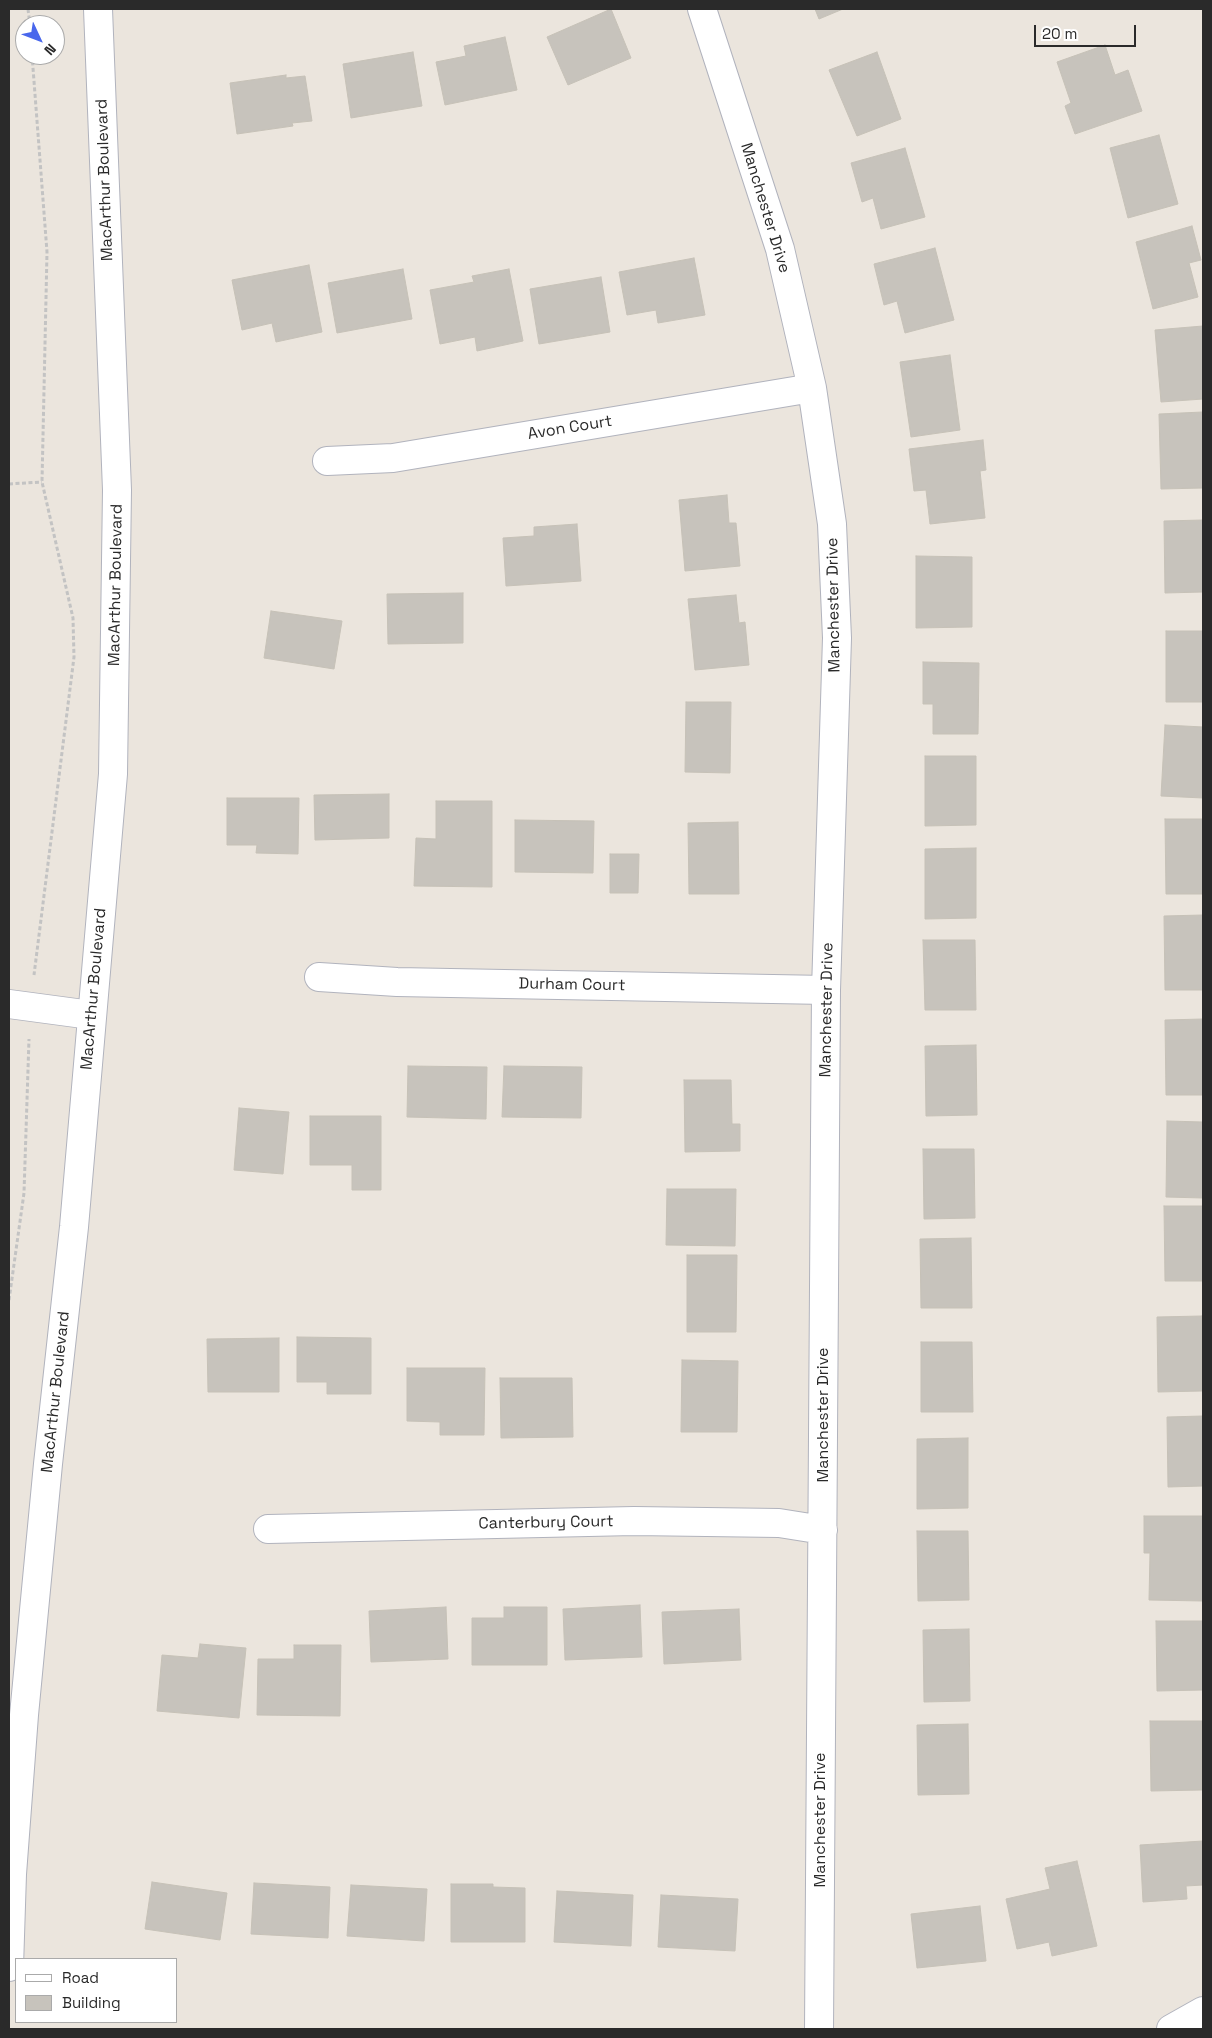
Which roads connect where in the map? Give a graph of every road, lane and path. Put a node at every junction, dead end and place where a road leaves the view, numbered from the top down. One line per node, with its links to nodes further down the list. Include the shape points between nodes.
1 (98, 9): 11 (street, MacArthur Boulevard, via 117,490 113,774)
2 (702, 9): 4 (street, Manchester Drive, via 780,249)
3 (33, 65): 6 (path, via 47,252)
4 (812, 388): 5 (street, Avon Court, via 392,458); 9 (street, Manchester Drive, via 832,524 836,592)
5 (327, 461)
6 (42, 482): 7 (path); 10 (path, via 72,618 74,657 36,957)
7 (9, 484)
8 (319, 977): 9 (street, Durham Court, via 397,982)
9 (826, 990): 14 (street, Manchester Drive)
10 (20, 1005): 11 (street); 12 (path, via 28,1056 24,1193)
11 (91, 1015): 15 (street, MacArthur Boulevard, via 74,1227 24,1715 12,1874)
12 (9, 1300)
13 (268, 1529): 14 (street, Canterbury Court, via 634,1521 779,1523)
14 (824, 1530): 17 (street, Manchester Drive)
15 (9, 1967)
16 (1203, 2011): 18 (street)
17 (819, 2029)
18 (1172, 2029)

